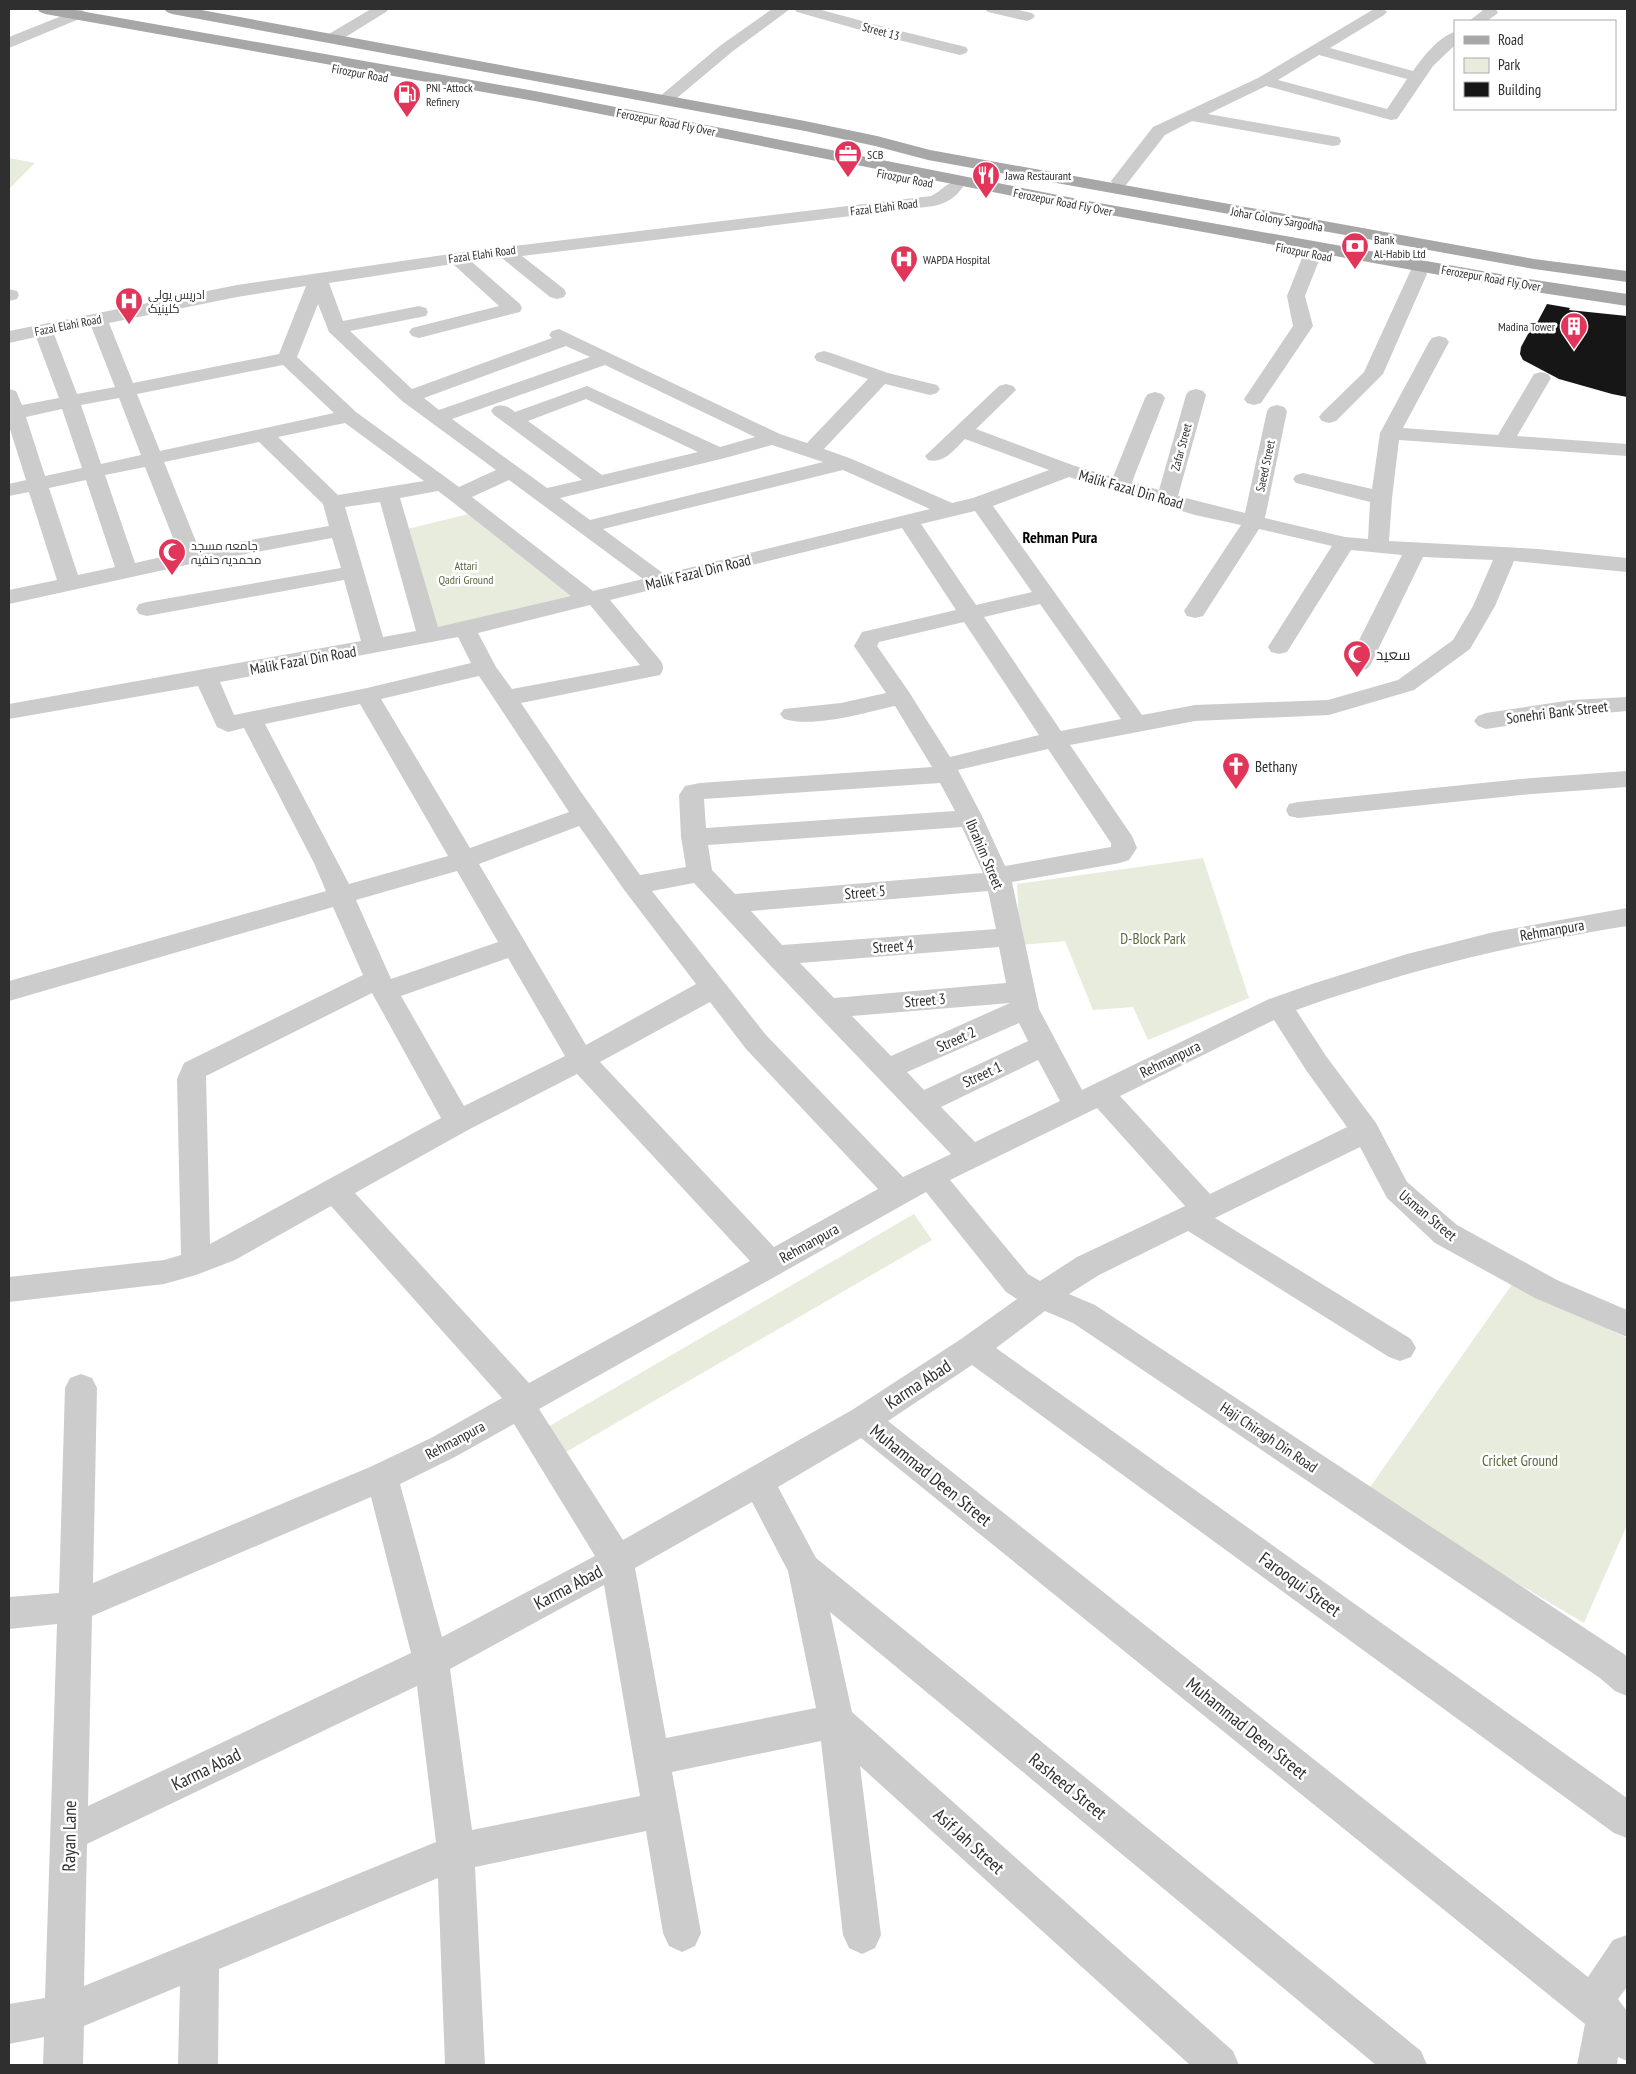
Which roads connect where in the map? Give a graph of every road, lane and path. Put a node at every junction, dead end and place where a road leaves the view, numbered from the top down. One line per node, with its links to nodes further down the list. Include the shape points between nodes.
1 (45, 9): 9 (main road, Firozpur Road)
2 (172, 9): 13 (main road, Firozpur Road)
3 (381, 9): 13 (street)
4 (782, 9): 21 (street, via 727,48)
5 (802, 9): 17 (street, Street 13)
6 (993, 9): 10 (street)
7 (1489, 9): 11 (street, via 1490,13)
8 (1379, 12): 18 (street)
9 (79, 14): 12 (main road, Firozpur Road); 15 (street)
10 (1027, 16)
11 (1479, 20)
12 (128, 22): 16 (main road, Firozpur Road); 27 (main road, Firozpur Road, via 184,43 414,82)
13 (333, 38): 21 (main road, Firozpur Road)
14 (1454, 38): 19 (street, via 1446,42)
15 (9, 43)
16 (266, 47): 36 (main road, Ferozepur Road Fly Over, via 550,99 1088,206)
17 (960, 50)
18 (1318, 50): 19 (street); 20 (street)
19 (1418, 77): 20 (street, via 1391,115)
20 (1264, 81): 22 (street)
21 (665, 100): 23 (main road, Firozpur Road)
22 (1190, 116): 24 (street); 26 (street, via 1159,131)
23 (877, 141): 25 (main road, Firozpur Road); 26 (main road, Firozpur Road, via 942,146)
24 (1333, 141)
25 (928, 155): 33 (main road, Johar Colony Sargodha, via 1534,264)
26 (1120, 181): 31 (main road, Firozpur Road, via 1545,255)
27 (954, 187): 28 (street, Fazal Elahi Road, via 946,196 934,201); 29 (main road, Firozpur Road)
28 (505, 251): 30 (street, Fazal Elahi Road); 35 (street)
29 (1313, 254): 32 (main road, Firozpur Road); 56 (street, via 1296,296 1303,326)
30 (457, 258): 34 (street, Fazal Elahi Road); 42 (street, via 513,308)
31 (1627, 266)
32 (1418, 274): 37 (main road, Firozpur Road); 63 (street, via 1373,374)
33 (1627, 276)
34 (318, 280): 39 (street, Fazal Elahi Road, via 237,291); 40 (street); 46 (street)
35 (557, 293)
36 (1627, 300)
37 (1627, 308)
38 (419, 312): 40 (street)
39 (98, 319): 41 (street, Fazal Elahi Road); 52 (street)
40 (336, 328): 54 (street)
41 (43, 330): 43 (street, Fazal Elahi Road); 58 (street)
42 (419, 332)
43 (9, 337)
44 (1439, 342): 66 (street)
45 (824, 357): 48 (street)
46 (287, 358): 52 (street); 61 (street)
47 (606, 358): 54 (street, via 563,337); 57 (street); 68 (street)
48 (881, 377): 50 (street); 71 (street)
49 (1541, 378): 69 (street)
50 (930, 389)
51 (1006, 390): 65 (street)
52 (126, 391): 58 (street); 74 (street)
53 (1196, 395): 88 (street, Zafar Street)
54 (409, 397): 62 (street)
55 (1155, 398): 82 (street)
56 (1254, 399)
57 (485, 400): 62 (street); 64 (street)
58 (70, 402): 59 (street); 78 (street)
59 (11, 407): 81 (street)
60 (1277, 411): 93 (street, Saeed Street)
61 (349, 416): 67 (street); 84 (street)
62 (437, 417): 77 (street)
63 (1329, 417)
64 (512, 420): 72 (street, via 587,392); 80 (street)
65 (962, 431): 73 (street); 76 (street)
66 (1390, 433): 69 (street); 87 (street)
67 (264, 435): 74 (street); 89 (street)
68 (773, 438): 71 (street); 72 (street)
69 (1504, 441): 70 (street)
70 (1627, 450)
71 (811, 451): 75 (street)
72 (718, 454): 80 (street)
73 (935, 456)
74 (154, 460): 78 (street); 100 (street)
75 (845, 463): 91 (street); 94 (street)
76 (1068, 470): 82 (street, Malik Fazal Din Road); 90 (street, Malik Fazal Din Road)
77 (511, 471): 84 (street); 86 (street)
78 (94, 472): 81 (street); 102 (street)
79 (1303, 479): 87 (street)
80 (598, 482): 86 (street)
81 (38, 484): 83 (street); 105 (street)
82 (1120, 486): 88 (street, Malik Fazal Din Road)
83 (9, 490)
84 (450, 490): 85 (street); 108 (street)
85 (388, 494): 89 (street); 113 (street)
86 (545, 495): 94 (street)
87 (1381, 498): 97 (street)
88 (1167, 499): 93 (street, Malik Fazal Din Road)
89 (333, 502): 95 (street)
90 (980, 503): 91 (street, Malik Fazal Din Road); 106 (street)
91 (952, 510): 92 (street, Malik Fazal Din Road)
92 (908, 521): 104 (street, Malik Fazal Din Road); 111 (street)
93 (1254, 521): 96 (street, Malik Fazal Din Road); 110 (street)
94 (587, 527): 104 (street)
95 (342, 530): 100 (street); 103 (street)
96 (1345, 542): 97 (street, Malik Fazal Din Road); 115 (street)
97 (1378, 547): 98 (street, Malik Fazal Din Road)
98 (1415, 550): 99 (street, Malik Fazal Din Road); 116 (street)
99 (1506, 555): 101 (street, Malik Fazal Din Road); 127 (street, via 1484,606 1462,644 1406,685 1329,707 1195,712)
100 (191, 557): 102 (street)
101 (1627, 564)
102 (127, 570): 105 (street)
103 (354, 572): 109 (street); 114 (street)
104 (660, 581): 108 (street, Malik Fazal Din Road)
105 (70, 582): 107 (street)
106 (1045, 596): 111 (street); 127 (street)
107 (9, 597)
108 (592, 599): 112 (street, Malik Fazal Din Road); 121 (street, via 652,665 652,670)
109 (148, 609)
110 (1195, 611)
111 (969, 614): 120 (street, Ibrahim Street, via 870,637 865,646); 128 (street)
112 (465, 629): 113 (street, Malik Fazal Din Road); 117 (street)
113 (429, 636): 114 (street, Malik Fazal Din Road)
114 (374, 647): 118 (street, Malik Fazal Din Road)
115 (1279, 647)
116 (1359, 664)
117 (485, 667): 119 (street); 121 (street)
118 (206, 678): 123 (street, Malik Fazal Din Road); 125 (street, via 225,722)
119 (367, 695): 125 (street); 135 (street)
120 (901, 696): 124 (street, via 841,711); 129 (street, Ibrahim Street)
121 (506, 698): 132 (street)
122 (1627, 704): 126 (street, Sonehri Bank Street, via 1572,708)
123 (9, 711)
124 (792, 714)
125 (251, 719): 139 (street, via 327,862)
126 (1486, 721)
127 (1136, 724): 128 (street)
128 (1054, 740): 129 (street); 137 (street, Street 5, via 1124,848 1120,854)
129 (946, 770): 133 (street, Ibrahim Street); 134 (street, via 694,792 691,795)
130 (1627, 779): 131 (street)
131 (1298, 810)
132 (585, 815): 135 (street); 138 (street)
133 (971, 818): 134 (street); 137 (street, Ibrahim Street)
134 (694, 837): 136 (street)
135 (464, 860): 139 (street); 143 (street)
136 (700, 872): 138 (street); 140 (street)
137 (998, 878): 140 (street, Street 5); 142 (street, Ibrahim Street)
138 (634, 885): 146 (street)
139 (340, 896): 145 (street); 147 (street)
140 (730, 904): 144 (street)
141 (1627, 917): 149 (street, Rehmanpura, via 1497,940 1436,955 1344,982)
142 (1010, 937): 144 (street, Street 4); 148 (street, Ibrahim Street)
143 (515, 946): 145 (street); 152 (street)
144 (776, 955): 150 (street)
145 (382, 985): 156 (street); 163 (street, via 194,1070 191,1079)
146 (714, 987): 152 (street); 161 (street, via 756,1042)
147 (9, 991)
148 (1023, 1000): 150 (street, Street 3); 151 (street, Ibrahim Street); 153 (street, Street 2)
149 (1279, 1006): 154 (street, Rehmanpura); 157 (street, Usman Street)
150 (828, 1008): 153 (street)
151 (1044, 1045): 154 (street, Ibrahim Street); 155 (street, Street 1)
152 (581, 1060): 156 (street); 164 (street)
153 (888, 1069): 155 (street)
154 (1088, 1099): 158 (street, Rehmanpura); 162 (street, Ibrahim Street)
155 (921, 1104): 158 (street)
156 (458, 1122): 160 (street)
157 (1366, 1131): 162 (street, Karma Abad); 167 (street, Usman Street, via 1397,1190 1446,1234 1546,1289)
158 (972, 1157): 159 (street, Rehmanpura)
159 (930, 1178): 161 (street, Rehmanpura); 166 (street, Haji Chiragh Din Road, via 1017,1283)
160 (334, 1190): 163 (street); 171 (street)
161 (899, 1192): 164 (street, Rehmanpura)
162 (1197, 1212): 166 (street, Karma Abad, via 1088,1266); 169 (street, Ibrahim Street)
163 (196, 1263): 165 (street, via 164,1272)
164 (771, 1264): 171 (street, Rehmanpura)
165 (9, 1290)
166 (1042, 1296): 168 (street, Karma Abad); 180 (street, Haji Chiragh Din Road, via 1084,1314)
167 (1627, 1324)
168 (972, 1348): 172 (street, Karma Abad); 184 (street, Farooqui Street)
169 (1400, 1348)
170 (81, 1388): 177 (street, Rayan Lane)
171 (522, 1403): 173 (street, Rehmanpura); 175 (street)
172 (863, 1420): 174 (street, Karma Abad); 193 (street, Muhammad Deen Street)
173 (382, 1477): 177 (street, Rehmanpura); 179 (street)
174 (758, 1482): 175 (street, Karma Abad); 176 (street, Rasheed Street)
175 (617, 1561): 179 (street, Karma Abad); 182 (street)
176 (804, 1569): 181 (street); 198 (street, Rasheed Street)
177 (75, 1607): 178 (street, Rehmanpura); 185 (street, Rayan Lane)
178 (9, 1613)
179 (431, 1661): 185 (street, Karma Abad); 186 (street)
180 (1627, 1678)
181 (836, 1721): 182 (street); 188 (street); 197 (street, Asif Jah Street)
182 (651, 1759): 183 (street)
183 (660, 1810): 186 (street); 187 (street)
184 (1627, 1820)
185 (69, 1834): 191 (street, Rayan Lane)
186 (456, 1852): 190 (street); 196 (street)
187 (682, 1933)
188 (862, 1935)
189 (1627, 1954): 193 (street, via 1596,1998)
190 (200, 1958): 191 (street); 195 (street)
191 (65, 2014): 192 (street); 194 (street, Rayan Lane)
192 (9, 2024)
193 (1617, 2029): 199 (street)
194 (63, 2065)
195 (198, 2065)
196 (465, 2065)
197 (1219, 2065)
198 (1407, 2065)
199 (1597, 2065)

